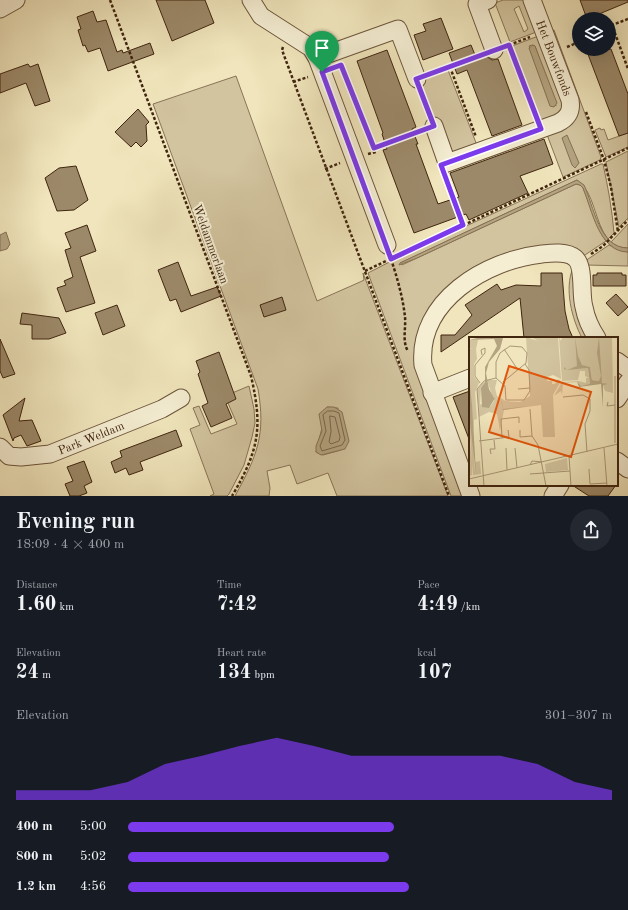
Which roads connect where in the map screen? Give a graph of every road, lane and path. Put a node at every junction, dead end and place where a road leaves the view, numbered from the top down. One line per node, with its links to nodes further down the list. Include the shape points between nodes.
1 (16, 0): 6 (street)
2 (110, 0): 43 (path, Weldammerlaan, via 250,376 256,399 258,431 247,469)
3 (251, 0): 10 (street, via 261,16)
4 (488, 0): 13 (street, via 477,4)
5 (532, 0): 9 (street, Het Bouwfonds)
6 (0, 9)
7 (628, 19): 8 (path)
8 (616, 24)
9 (544, 32): 13 (path); 20 (street, Het Bouwfonds, via 571,105 564,120)
10 (291, 35): 15 (street, via 311,48); 30 (path, via 282,50)
11 (616, 39): 17 (path)
12 (572, 44): 14 (path)
13 (502, 48): 16 (path); 20 (path)
14 (562, 48)
15 (320, 65): 18 (street, via 398,29); 21 (path, via 341,65); 24 (street)
16 (450, 66): 18 (path); 23 (path)
17 (628, 69)
18 (416, 79): 19 (path)
19 (434, 126): 21 (path); 25 (street)
20 (541, 129): 23 (street)
21 (374, 148): 24 (path, via 376,152)
22 (628, 148): 27 (path)
23 (481, 150): 25 (street)
24 (353, 159): 29 (street)
25 (447, 163): 27 (path, via 441,165)
26 (628, 220): 28 (path)
27 (463, 225): 29 (path)
28 (603, 246)
29 (389, 252): 30 (path); 32 (path, via 405,317 406,347 411,353)
30 (365, 271): 44 (path)
31 (597, 337): 32 (street, via 583,307 581,270 578,262 572,256 534,255 491,268 464,284 433,316 424,336)
32 (422, 355): 37 (street)
33 (618, 362): 34 (street)
34 (628, 369)
35 (469, 378): 37 (street)
36 (628, 382): 38 (street)
37 (432, 393): 45 (street)
38 (618, 397)
39 (181, 398): 40 (street, Park Weldam, via 162,409 50,454 9,456)
40 (0, 447)
41 (618, 462): 42 (street)
42 (628, 468)
43 (232, 496)
44 (449, 496)
45 (471, 496)

